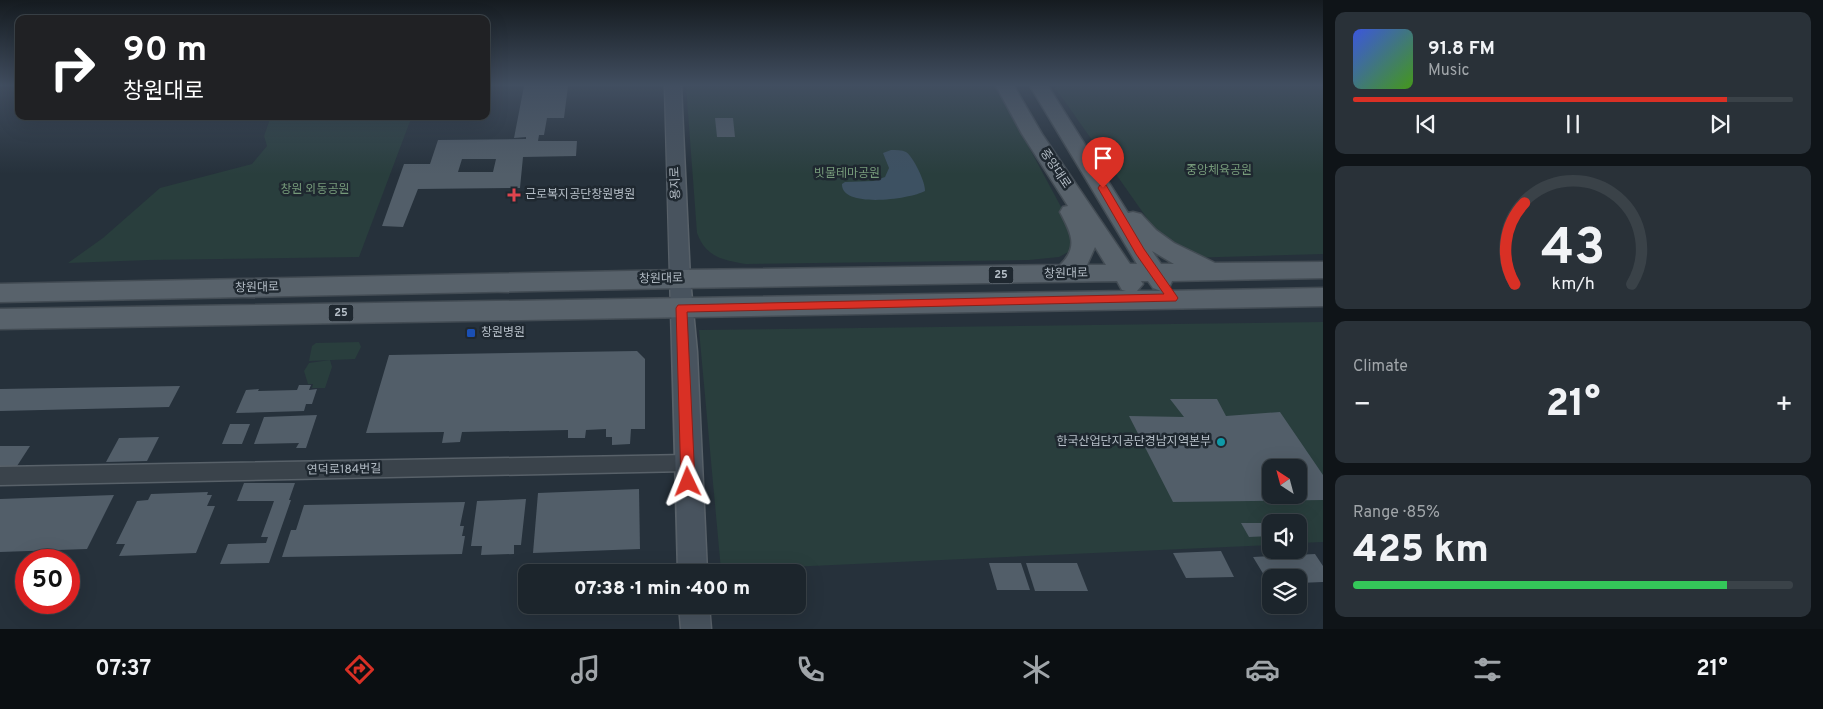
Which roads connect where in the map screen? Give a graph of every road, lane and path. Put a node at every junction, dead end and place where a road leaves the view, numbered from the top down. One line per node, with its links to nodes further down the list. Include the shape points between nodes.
1 (674, 115): 11 (main road, 용지로)
2 (1022, 115): 4 (main road, 중앙대로)
3 (1059, 115): 5 (main road)
4 (1067, 186): 8 (main road, 중앙대로); 10 (main road, via 1067,204 1085,242 1080,260)
5 (1111, 202): 7 (main road, via 1131,216 1156,243); 9 (main road)
6 (1323, 270): 7 (main road, 창원대로 / 25)
7 (1216, 271): 9 (main road, 창원대로 / 25)
8 (1124, 272): 9 (main road, 창원대로 / 25); 10 (main road, 창원대로 / 25); 15 (main road, 중앙대로)
9 (1154, 272): 14 (main road)
10 (1065, 274): 11 (main road, 창원대로 / 25)
11 (679, 279): 12 (main road, 창원대로 / 25); 16 (main road, 용지로)
12 (0, 293)
13 (1323, 297): 14 (main road, 25)
14 (1172, 298): 15 (main road, 25)
15 (1141, 300): 16 (main road, 25)
16 (682, 308): 17 (main road, 25); 18 (main road, 용지로)
17 (0, 319)
18 (687, 464): 19 (street, 연덕로184번길); 20 (main road, 용지로)
19 (0, 476)
20 (693, 564)
21 (695, 614): 22 (main road)
22 (696, 629)

